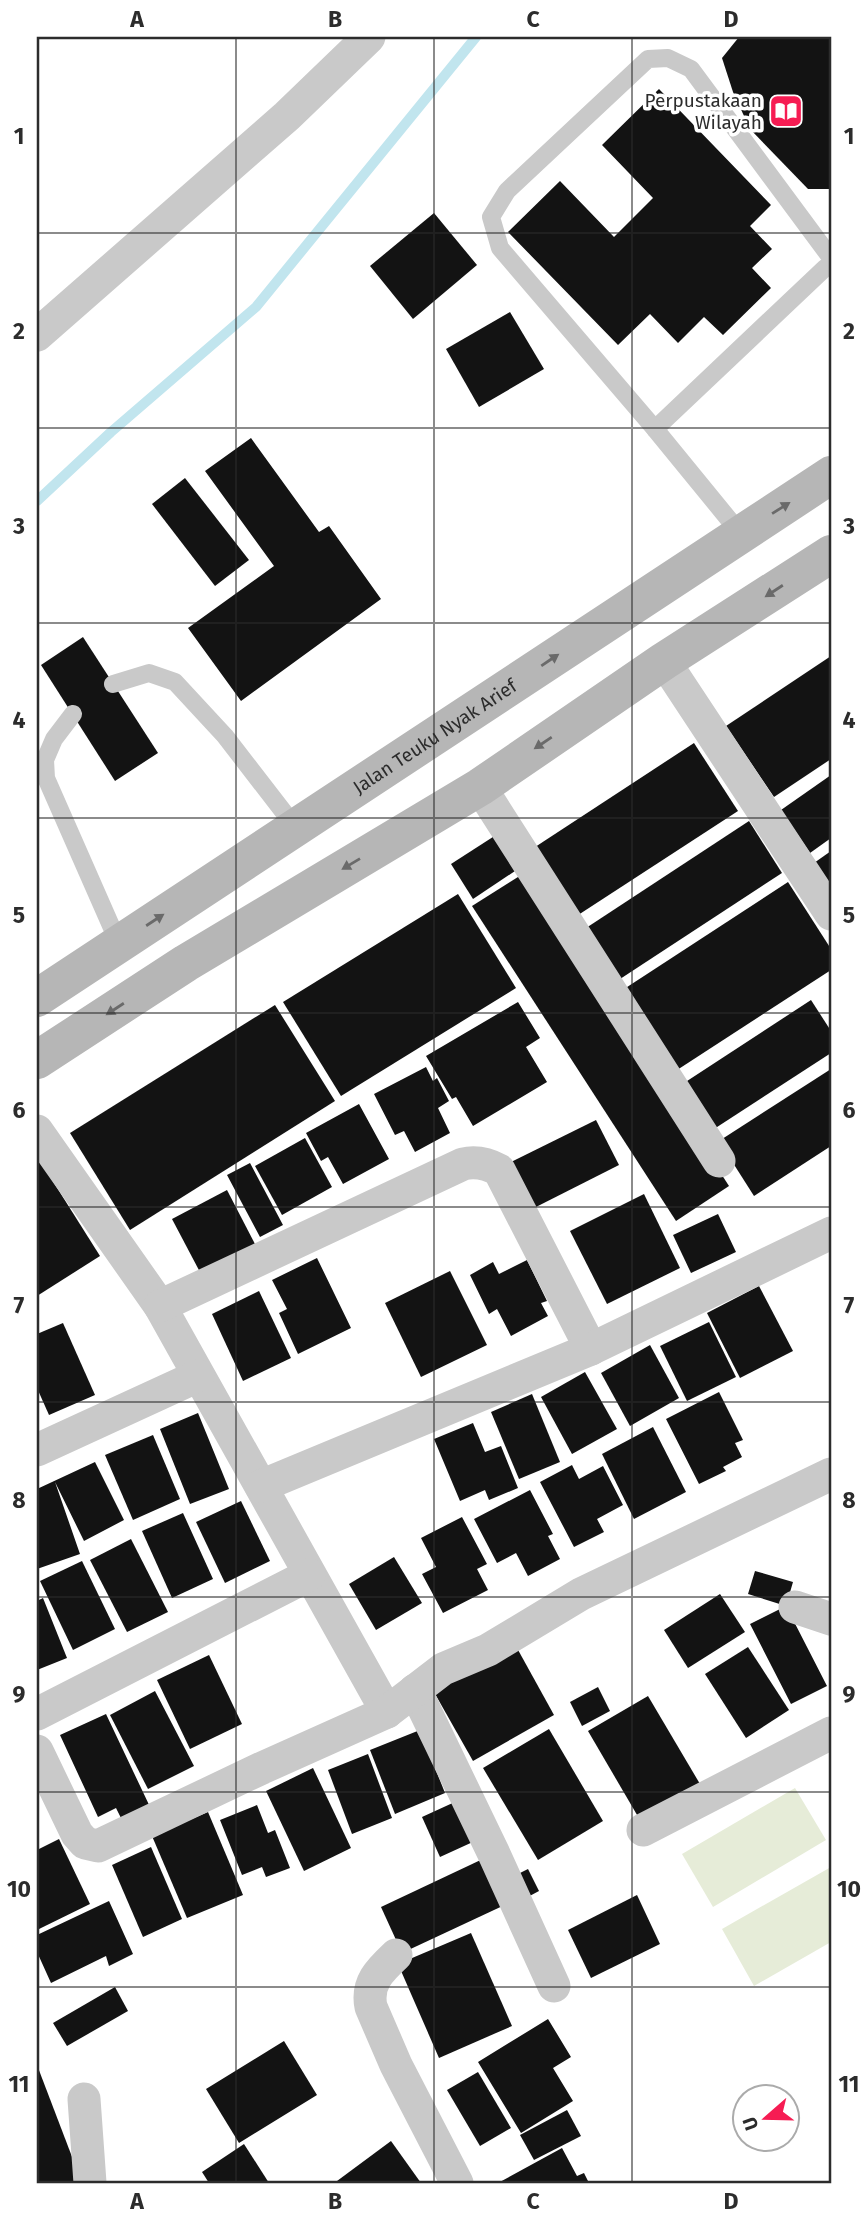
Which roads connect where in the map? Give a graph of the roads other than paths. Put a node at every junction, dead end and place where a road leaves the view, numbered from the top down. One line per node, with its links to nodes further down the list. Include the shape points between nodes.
1 (369, 37): 4 (street)
2 (831, 258): 5 (lane, via 691,69 668,58 648,59 506,191 491,217 500,247)
3 (831, 265): 5 (lane)
4 (37, 335)
5 (655, 429): 7 (lane)
6 (831, 475): 7 (main road, Jalan Teuku Nyak Arief, one-way to 6)
7 (740, 533): 13 (main road, Jalan Teuku Nyak Arief, one-way to 7)
8 (831, 554): 9 (main road, one-way to 9)
9 (664, 661): 12 (main road, one-way to 12); 14 (street)
10 (113, 684): 13 (lane, via 149,673 175,682 225,736)
11 (73, 714): 15 (lane, via 45,760 46,778)
12 (480, 787): 17 (main road, one-way to 17, via 186,963); 19 (street)
13 (296, 828): 15 (main road, Jalan Teuku Nyak Arief, one-way to 13)
14 (831, 914)
15 (119, 944): 16 (main road, Jalan Teuku Nyak Arief)
16 (37, 998)
17 (37, 1060)
18 (37, 1131): 21 (street)
19 (719, 1161)
20 (831, 1233): 22 (street)
21 (160, 1307): 22 (street, via 470,1162 499,1170); 23 (street)
22 (591, 1349): 26 (street)
23 (198, 1376): 24 (street); 26 (street)
24 (37, 1450)
25 (831, 1475): 30 (street, via 581,1594 488,1650 443,1669)
26 (261, 1486): 27 (street)
27 (309, 1574): 31 (street); 32 (street)
28 (795, 1607): 29 (street)
29 (831, 1619)
30 (415, 1690): 31 (street); 37 (street)
31 (387, 1712): 34 (street, via 98,1846 77,1835)
32 (37, 1714)
33 (831, 1734): 35 (street)
34 (37, 1751)
35 (643, 1830)
36 (396, 1955): 40 (street, via 376,1973 371,2007)
37 (554, 1986)
38 (84, 2099): 39 (street)
39 (90, 2183)
40 (457, 2183)

